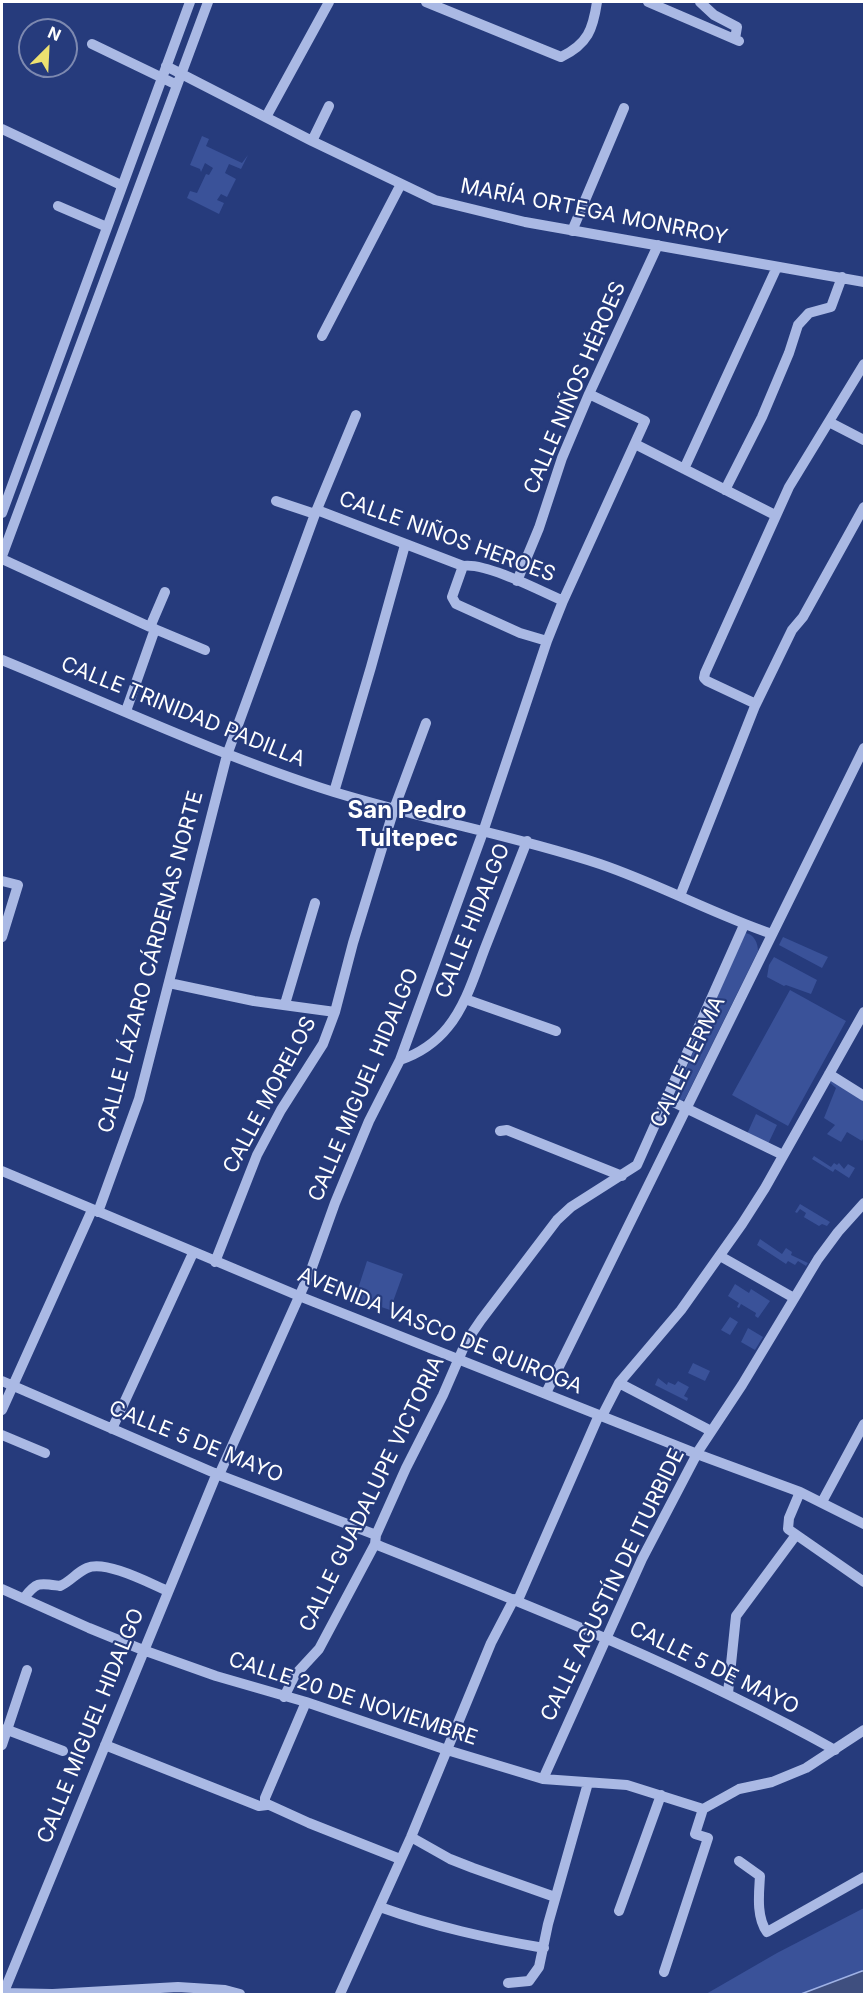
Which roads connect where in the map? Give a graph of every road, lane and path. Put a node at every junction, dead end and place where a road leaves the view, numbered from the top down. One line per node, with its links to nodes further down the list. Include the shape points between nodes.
1 (190, 2): 10 (street)
2 (207, 2): 11 (street)
3 (329, 2): 16 (street)
4 (426, 2): 8 (street)
5 (597, 2): 8 (street, via 586,39 561,57)
6 (648, 2): 7 (street, via 737,40 736,27)
7 (700, 2)
8 (447, 5)
9 (92, 44): 12 (street)
10 (166, 66): 11 (street, MARÍA ORTEGA MONRROY); 12 (street)
11 (180, 74): 13 (street); 16 (street, MARÍA ORTEGA MONRROY)
12 (161, 78): 13 (street); 20 (street)
13 (177, 85): 32 (street)
14 (329, 106): 18 (street)
15 (624, 108): 23 (street)
16 (266, 117): 18 (street, MARÍA ORTEGA MONRROY)
17 (2, 129): 20 (street)
18 (312, 141): 19 (street, MARÍA ORTEGA MONRROY)
19 (401, 184): 23 (street, MARÍA ORTEGA MONRROY, via 435,200); 28 (street)
20 (121, 185): 22 (street)
21 (58, 206): 22 (street)
22 (107, 227): 31 (street)
23 (572, 231): 24 (street, MARÍA ORTEGA MONRROY)
24 (658, 245): 25 (street, MARÍA ORTEGA MONRROY); 30 (street, CALLE NIÑOS HÉROES)
25 (777, 267): 26 (street, MARÍA ORTEGA MONRROY); 37 (street)
26 (842, 278): 27 (street, MARÍA ORTEGA MONRROY); 38 (street, via 831,307 809,313 798,325 762,417)
27 (864, 282)
28 (322, 336)
29 (864, 364): 34 (street)
30 (589, 394): 36 (street, CALLE MIGUEL HIDALGO, via 645,421); 47 (street, CALLE NIÑOS HÉROES)
31 (42, 404): 32 (street); 42 (street)
32 (56, 409): 45 (street)
33 (356, 416): 41 (street, CALLE LÁZARO CÁRDENAS NORTE)
34 (829, 422): 35 (street); 43 (street)
35 (864, 440)
36 (635, 444): 37 (street); 49 (street, CALLE MIGUEL HIDALGO)
37 (684, 469): 38 (street)
38 (725, 490): 43 (street)
39 (276, 501): 41 (street, CALLE NIÑOS HEROES)
40 (864, 507): 54 (street, via 792,630)
41 (316, 512): 44 (street, CALLE NIÑOS HEROES); 58 (street, CALLE LÁZARO CÁRDENAS NORTE)
42 (2, 513)
43 (775, 515): 54 (street, via 704,678)
44 (405, 545): 46 (street, CALLE NIÑOS HEROES); 59 (street)
45 (2, 558): 50 (street)
46 (463, 566): 47 (street, CALLE NIÑOS HEROES, via 472,564); 51 (street, via 452,597 456,604)
47 (517, 581): 49 (street, CALLE NIÑOS HEROES)
48 (165, 592): 50 (street)
49 (563, 601): 51 (street, CALLE MIGUEL HIDALGO)
50 (152, 628): 52 (street); 55 (street)
51 (548, 641): 61 (street, CALLE MIGUEL HIDALGO)
52 (205, 650)
53 (2, 660): 55 (street, CALLE TRINIDAD PADILLA)
54 (756, 704): 64 (street)
55 (126, 711): 58 (street, CALLE TRINIDAD PADILLA)
56 (426, 723): 60 (street, CALLE MORELOS)
57 (864, 748): 67 (street, CALLE LERMA)
58 (227, 755): 59 (street, CALLE TRINIDAD PADILLA); 69 (street, CALLE LÁZARO CÁRDENAS NORTE)
59 (334, 792): 60 (street, CALLE TRINIDAD PADILLA)
60 (394, 809): 61 (street, CALLE TRINIDAD PADILLA); 72 (street, CALLE MORELOS)
61 (483, 832): 62 (street, CALLE TRINIDAD PADILLA); 75 (street, CALLE MIGUEL HIDALGO)
62 (527, 841): 64 (street, CALLE TRINIDAD PADILLA); 70 (street, CALLE HIDALGO)
63 (2, 881): 68 (street, via 18,885)
64 (680, 896): 66 (street, CALLE TRINIDAD PADILLA)
65 (315, 903): 71 (street)
66 (744, 925): 67 (street, CALLE TRINIDAD PADILLA); 79 (street, CALLE GUADALUPE VICTORIA)
67 (772, 934): 80 (street, CALLE LERMA)
68 (2, 937)
69 (169, 983): 71 (street, CALLE MORELOS, via 278,1006); 88 (street, CALLE LÁZARO CÁRDENAS NORTE, via 139,1099)
70 (465, 999): 74 (street); 75 (street, CALLE HIDALGO, via 440,1035 413,1056)
71 (285, 1004): 72 (street, CALLE MORELOS)
72 (335, 1012): 91 (street, CALLE MORELOS, via 322,1044 257,1155)
73 (864, 1012): 76 (street)
74 (556, 1031)
75 (400, 1060): 92 (street, CALLE MIGUEL HIDALGO, via 369,1121)
76 (830, 1072): 77 (street); 78 (street); 82 (street)
77 (864, 1089)
78 (864, 1096)
79 (667, 1099): 80 (street); 83 (street, CALLE GUADALUPE VICTORIA)
80 (687, 1110): 82 (street); 85 (street, CALLE LERMA)
81 (500, 1131): 86 (street)
82 (783, 1155): 90 (street)
83 (637, 1165): 85 (street); 86 (street, CALLE GUADALUPE VICTORIA)
84 (2, 1171): 88 (street, AVENIDA VASCO DE QUIROGA)
85 (656, 1174): 98 (street, CALLE LERMA)
86 (622, 1176): 94 (street, CALLE GUADALUPE VICTORIA, via 557,1220 481,1320)
87 (864, 1203): 93 (street, CALLE AGUSTÍN DE ITURBIDE, via 818,1259)
88 (95, 1211): 89 (street, AVENIDA VASCO DE QUIROGA); 97 (street, CALLE LÁZARO CÁRDENAS NORTE)
89 (194, 1253): 91 (street, AVENIDA VASCO DE QUIROGA); 102 (street)
90 (720, 1256): 93 (street); 96 (street, via 681,1310)
91 (215, 1262): 92 (street, AVENIDA VASCO DE QUIROGA)
92 (299, 1296): 94 (street, AVENIDA VASCO DE QUIROGA); 107 (street, CALLE MIGUEL HIDALGO)
93 (794, 1298): 103 (street, CALLE AGUSTÍN DE ITURBIDE)
94 (459, 1359): 98 (street, AVENIDA VASCO DE QUIROGA); 112 (street, CALLE GUADALUPE VICTORIA)
95 (2, 1381): 97 (street, CALLE 5 DE MAYO)
96 (619, 1383): 100 (street); 103 (street)
97 (12, 1386): 99 (street, CALLE LÁZARO CÁRDENAS NORTE); 102 (street, CALLE 5 DE MAYO)
98 (546, 1393): 100 (street, AVENIDA VASCO DE QUIROGA)
99 (2, 1410)
100 (600, 1415): 106 (street, AVENIDA VASCO DE QUIROGA); 117 (street)
101 (864, 1424): 109 (street)
102 (112, 1429): 107 (street, CALLE 5 DE MAYO)
103 (711, 1431): 106 (street, CALLE AGUSTÍN DE ITURBIDE)
104 (2, 1435): 105 (street)
105 (45, 1453)
106 (697, 1454): 108 (street, AVENIDA VASCO DE QUIROGA); 118 (street, CALLE AGUSTÍN DE ITURBIDE, via 642,1559)
107 (218, 1474): 112 (street, CALLE 5 DE MAYO); 115 (street, CALLE MIGUEL HIDALGO)
108 (800, 1492): 109 (street, AVENIDA VASCO DE QUIROGA); 111 (street, via 788,1521 788,1529)
109 (822, 1502): 110 (street, AVENIDA VASCO DE QUIROGA)
110 (864, 1524)
111 (796, 1535): 113 (street); 121 (street, via 736,1616)
112 (375, 1539): 117 (street, CALLE 5 DE MAYO); 122 (street, CALLE GUADALUPE VICTORIA, via 319,1649 295,1675)
113 (864, 1582)
114 (2, 1589): 116 (street, CALLE 20 DE NOVIEMBRE)
115 (168, 1591): 116 (street, via 97,1565 60,1586 37,1584); 119 (street, CALLE MIGUEL HIDALGO)
116 (24, 1598): 119 (street, CALLE 20 DE NOVIEMBRE)
117 (516, 1600): 118 (street, CALLE 5 DE MAYO); 128 (street, via 491,1643)
118 (607, 1638): 121 (street, CALLE 5 DE MAYO); 131 (street, CALLE AGUSTÍN DE ITURBIDE)
119 (143, 1650): 122 (street, CALLE 20 DE NOVIEMBRE); 127 (street, CALLE MIGUEL HIDALGO)
120 (27, 1670): 124 (street)
121 (728, 1693): 129 (street, CALLE 5 DE MAYO)
122 (284, 1697): 123 (street, CALLE 20 DE NOVIEMBRE)
123 (306, 1702): 128 (street, CALLE 20 DE NOVIEMBRE); 134 (street)
124 (5, 1729): 126 (street); 130 (street)
125 (864, 1730): 129 (street)
126 (2, 1745)
127 (105, 1745): 134 (street, via 259,1806); 146 (street, CALLE MIGUEL HIDALGO)
128 (447, 1750): 131 (street, CALLE 20 DE NOVIEMBRE); 136 (street)
129 (835, 1750): 135 (street, via 806,1768 772,1782 739,1789)
130 (63, 1751)
131 (543, 1779): 132 (street, CALLE 20 DE NOVIEMBRE)
132 (588, 1783): 133 (street, CALLE 20 DE NOVIEMBRE, via 627,1785); 140 (street)
133 (661, 1795): 135 (street, CALLE 20 DE NOVIEMBRE); 142 (street)
134 (266, 1804): 137 (street)
135 (703, 1809): 144 (street, via 695,1834 708,1838)
136 (411, 1837): 137 (street); 140 (street, via 473,1868)
137 (400, 1859): 141 (street)
138 (740, 1862): 139 (street, via 760,1876 759,1902 767,1932)
139 (864, 1877)
140 (555, 1897): 143 (street)
141 (380, 1907): 143 (street, via 427,1924); 149 (street)
142 (619, 1911)
143 (543, 1952): 145 (street, via 529,1981)
144 (664, 1972)
145 (508, 1983)
146 (3, 1994): 147 (street)
147 (52, 1995): 148 (street, via 178,1987 225,1990)
148 (240, 1995)
149 (340, 1995)

